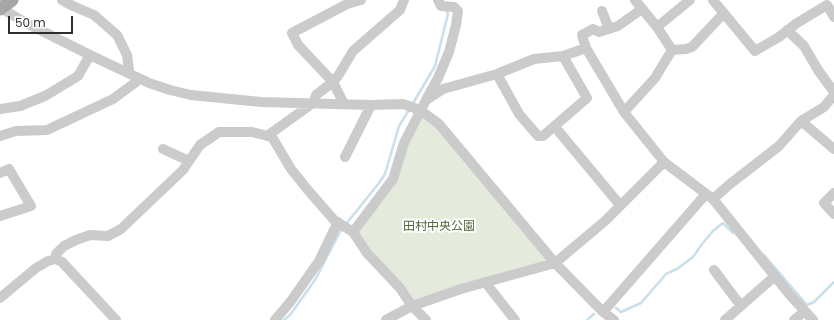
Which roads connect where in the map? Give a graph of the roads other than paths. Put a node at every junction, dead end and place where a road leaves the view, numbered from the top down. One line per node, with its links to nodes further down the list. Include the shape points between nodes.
1 (12, 0): 10 (main road)
2 (62, 0): 22 (street, via 94,15 117,35 127,55 130,70)
3 (361, 0): 25 (street, via 347,4 292,33 298,44)
4 (404, 0): 25 (street, via 400,10 353,51)
5 (635, 0): 11 (street)
6 (690, 0): 15 (street)
7 (713, 0): 13 (street)
8 (825, 2): 14 (street); 17 (street)
9 (440, 3): 27 (street, via 454,7 458,11 456,25 449,52)
10 (0, 8): 20 (street)
11 (642, 9): 15 (street); 16 (street, via 618,26)
12 (602, 11): 16 (street)
13 (724, 14): 17 (street, via 755,51); 19 (street, via 692,48)
14 (834, 17)
15 (657, 27): 19 (street)
16 (609, 29): 18 (street, via 598,32 593,28 582,35)
17 (787, 30): 26 (street, via 804,46)
18 (586, 48): 21 (street); 33 (street)
19 (672, 50): 33 (street, via 655,78)
20 (90, 55): 22 (street); 31 (street, via 78,76 45,96 20,106)
21 (563, 56): 23 (street, via 534,59); 35 (street, via 587,98)
22 (128, 73): 24 (street)
23 (497, 74): 27 (street, via 443,89); 35 (street, via 519,114 538,136 544,136)
24 (138, 78): 28 (street, via 191,95); 36 (street, via 113,99 48,130)
25 (333, 82): 28 (street, via 316,95); 29 (street)
26 (834, 93): 34 (street, via 824,108)
27 (426, 100): 32 (street)
28 (313, 104): 29 (street); 37 (street)
29 (344, 104): 30 (street)
30 (371, 105): 32 (street, via 406,105); 40 (street)
31 (0, 109)
32 (420, 110): 50 (street, via 404,143 393,179); 52 (street, via 439,124)
33 (624, 112): 42 (street)
34 (801, 121): 39 (street); 45 (street, via 779,146)
35 (555, 127): 46 (street)
36 (0, 136)
37 (267, 136): 41 (street, via 252,132 219,132 200,145); 49 (street, via 272,137 291,169)
38 (163, 150): 41 (street)
39 (834, 150)
40 (345, 157)
41 (189, 162): 51 (street, via 121,229 108,236 90,235 76,240 64,246 56,254)
42 (664, 162): 45 (street); 46 (street)
43 (0, 173): 48 (street, via 9,170 31,206)
44 (834, 193): 47 (street, via 824,203)
45 (709, 197): 54 (street); 60 (street)
46 (620, 206): 52 (street)
47 (834, 214)
48 (0, 216)
49 (339, 223): 50 (street); 62 (street, via 319,261)
50 (351, 231): 57 (street, via 367,253 400,288)
51 (56, 259): 56 (street, via 36,268); 61 (street, via 62,262)
52 (555, 263): 55 (street); 60 (street)
53 (714, 270): 58 (street)
54 (775, 276): 58 (street); 59 (street)
55 (486, 282): 57 (street); 65 (street)
56 (0, 298)
57 (412, 306): 63 (street); 64 (street)
58 (741, 306): 67 (street)
59 (805, 311): 68 (street); 69 (street)
60 (603, 312): 66 (street)
61 (116, 320)
62 (275, 320)
63 (386, 320)
64 (426, 320)
65 (515, 320)
66 (614, 320)
67 (725, 320)
68 (794, 320)
69 (813, 320)

